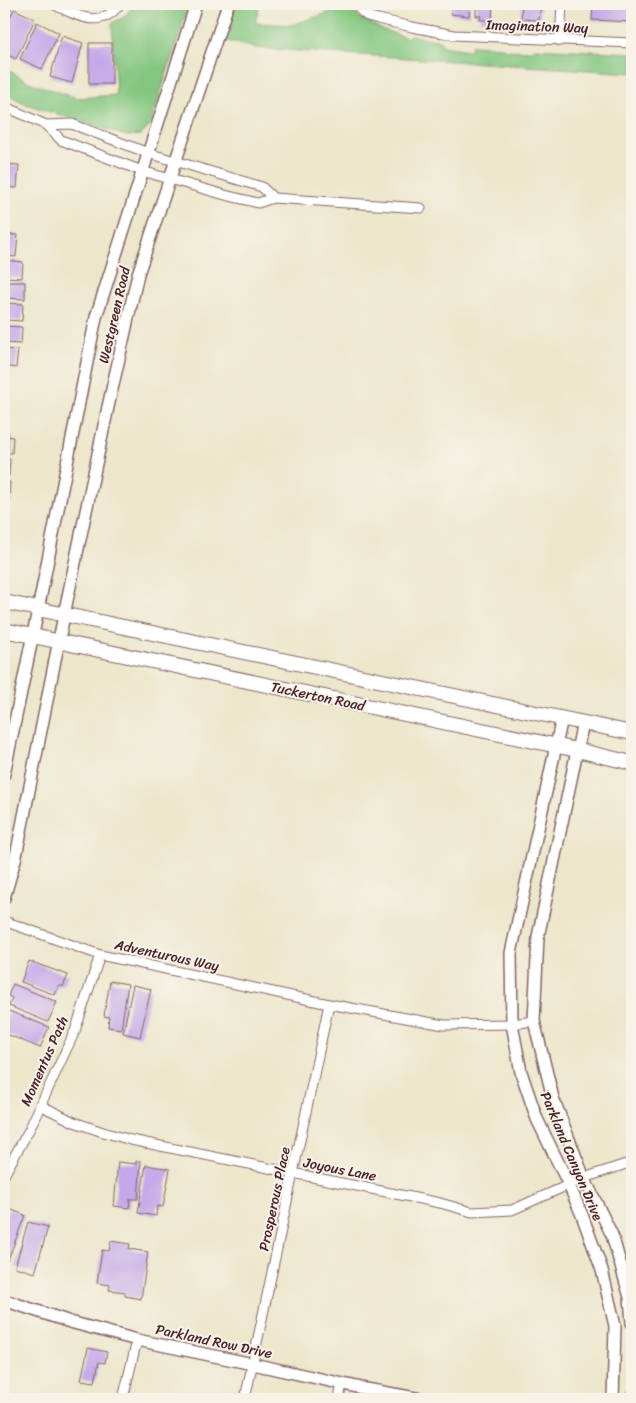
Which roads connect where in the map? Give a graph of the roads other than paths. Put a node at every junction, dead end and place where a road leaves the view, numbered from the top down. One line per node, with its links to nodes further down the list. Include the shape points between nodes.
1 (52, 4): 2 (street, via 90,19 106,16)
2 (120, 4)
3 (196, 4): 11 (street, Westgreen Road)
4 (228, 4): 12 (street, Westgreen Road)
5 (562, 4): 7 (street)
6 (355, 5): 7 (street, Imagination Way, via 367,16 454,35)
7 (560, 41): 8 (street, Imagination Way)
8 (632, 43)
9 (4, 106): 10 (street)
10 (46, 125): 11 (street, via 72,124); 13 (street, via 61,140)
11 (148, 153): 12 (street); 13 (street, Westgreen Road)
12 (176, 162): 14 (street, Westgreen Road); 15 (street, via 262,188)
13 (142, 171): 14 (street); 18 (street, Westgreen Road, via 96,317)
14 (169, 179): 15 (street, via 258,203); 19 (street, Westgreen Road, via 129,311)
15 (273, 198): 16 (street)
16 (421, 208)
17 (4, 602): 18 (main road, Tuckerton Road)
18 (38, 610): 19 (main road, Tuckerton Road); 21 (street, Westgreen Road)
19 (64, 615): 22 (street, Westgreen Road); 23 (main road, Tuckerton Road)
20 (4, 630): 21 (main road, Tuckerton Road)
21 (32, 636): 22 (main road, Tuckerton Road); 29 (street, Westgreen Road)
22 (59, 642): 26 (main road, Tuckerton Road); 30 (street, Westgreen Road, via 16,856)
23 (562, 718): 24 (main road, Tuckerton Road); 26 (street, Parkland Canyon Drive)
24 (583, 722): 25 (main road, Tuckerton Road); 27 (street, Parkland Canyon Drive)
25 (632, 733)
26 (556, 745): 27 (main road, Tuckerton Road); 35 (street, Parkland Canyon Drive, via 511,953)
27 (578, 750): 28 (main road, Tuckerton Road); 34 (street, Parkland Canyon Drive, via 538,937)
28 (632, 763)
29 (4, 774)
30 (4, 898)
31 (4, 920): 32 (street, Adventurous Way)
32 (100, 955): 33 (street, Adventurous Way); 36 (street, Momentus Path, via 75,1031)
33 (329, 1004): 35 (street, Adventurous Way, via 444,1025); 38 (street, Prosperous Place)
34 (534, 1021): 35 (street, Adventurous Way); 40 (street, Parkland Canyon Drive, via 553,1098)
35 (512, 1024): 41 (street, Parkland Canyon Drive, via 521,1072 537,1119)
36 (40, 1105): 38 (street, Joyous Lane, via 74,1122 122,1138); 39 (street, Momentus Path)
37 (632, 1162): 40 (street, Joyous Lane)
38 (293, 1174): 41 (street, Joyous Lane, via 472,1212 512,1210); 45 (street, Prosperous Place)
39 (4, 1175)
40 (584, 1178): 41 (street, Joyous Lane); 43 (street, Parkland Canyon Drive, via 612,1235 630,1296)
41 (569, 1185): 51 (street, Parkland Canyon Drive, via 602,1270 615,1326)
42 (4, 1300): 44 (street, Parkland Row Drive)
43 (632, 1323)
44 (137, 1340): 45 (street, Parkland Row Drive); 47 (street)
45 (253, 1364): 46 (street, Parkland Row Drive); 48 (street, Prosperous Place)
46 (342, 1383): 49 (street); 50 (street, Parkland Row Drive)
47 (124, 1399)
48 (245, 1399)
49 (338, 1399)
50 (421, 1399)
51 (613, 1399)

